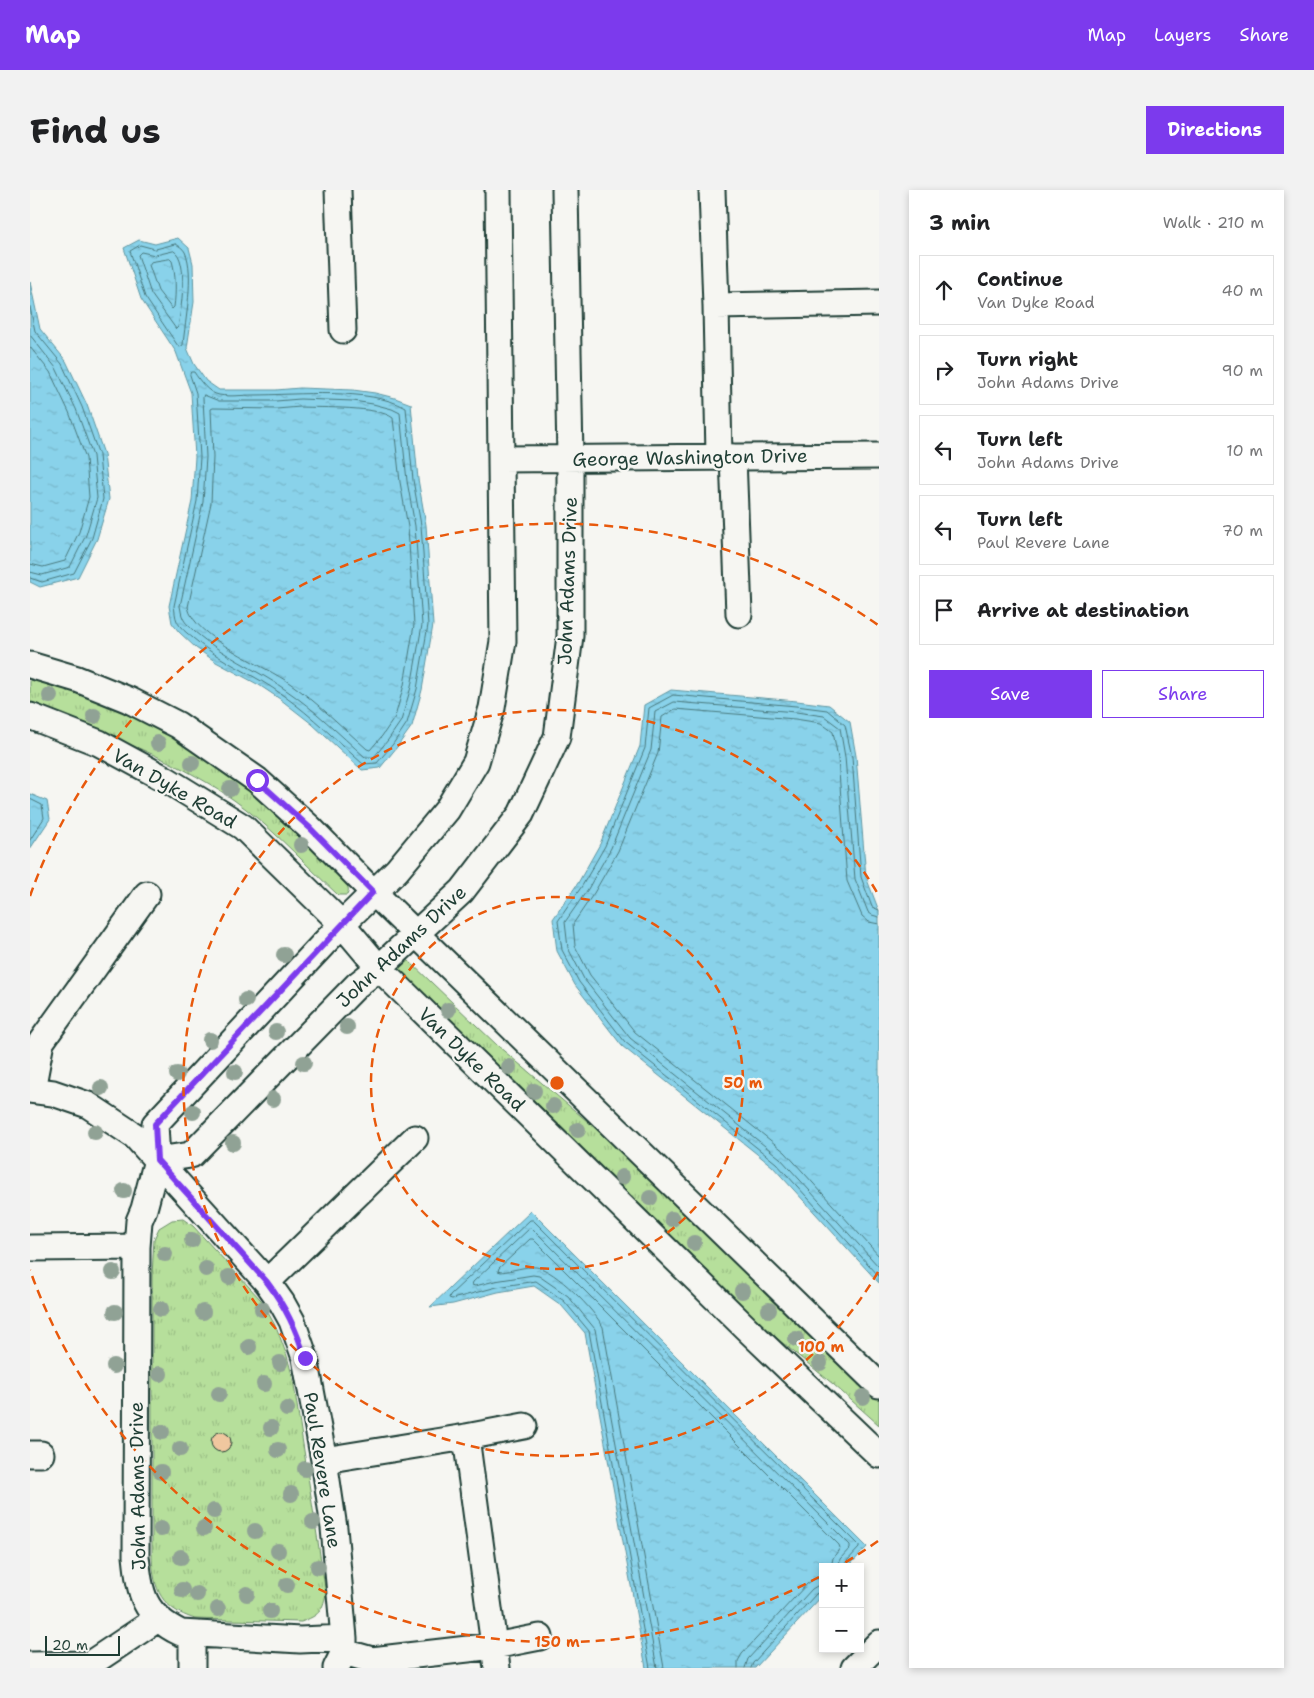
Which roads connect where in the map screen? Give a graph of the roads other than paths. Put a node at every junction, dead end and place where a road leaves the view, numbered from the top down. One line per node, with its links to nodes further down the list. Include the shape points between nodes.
1 (338, 190): 7 (street)
2 (498, 190): 11 (street, John Adams Drive)
3 (565, 190): 10 (street, John Adams Drive)
4 (712, 190): 6 (street)
5 (879, 303): 6 (street)
6 (716, 306): 9 (street)
7 (343, 330)
8 (879, 456): 9 (street, George Washington Drive)
9 (726, 457): 10 (street, George Washington Drive); 12 (street)
10 (570, 458): 11 (street, George Washington Drive); 18 (street, John Adams Drive, via 570,636 557,737 522,814 462,891)
11 (501, 459): 15 (street, John Adams Drive, via 503,640 492,708 476,762 447,810 397,870)
12 (738, 614)
13 (30, 665): 15 (street, via 129,700 178,725 257,780)
14 (30, 716): 17 (street, Van Dyke Road, via 99,744 243,827)
15 (373, 892): 17 (street, John Adams Drive); 18 (street)
16 (147, 894): 20 (street, via 41,1042)
17 (342, 924): 19 (street, Van Dyke Road); 22 (street, John Adams Drive, via 155,1124)
18 (416, 934): 19 (street, John Adams Drive); 26 (street)
19 (379, 968): 22 (street, John Adams Drive, via 358,985 191,1155); 29 (street, Van Dyke Road)
20 (31, 1090): 22 (street, Paul Revere Lane, via 53,1093 88,1105 136,1136)
21 (415, 1138): 25 (street)
22 (157, 1160): 23 (street, John Adams Drive, via 138,1221); 25 (street, Paul Revere Lane)
23 (137, 1247): 24 (street); 31 (street, John Adams Drive, via 136,1556 144,1599)
24 (30, 1248)
25 (267, 1282): 30 (street, Paul Revere Lane, via 286,1309 302,1346)
26 (879, 1385)
27 (524, 1426): 28 (street)
28 (466, 1437): 30 (street); 36 (street)
29 (879, 1455)
30 (324, 1460): 35 (street, Paul Revere Lane, via 334,1528)
31 (159, 1618): 32 (street, John Adams Drive, via 170,1627); 37 (street, via 90,1664)
32 (192, 1634): 35 (street, John Adams Drive, via 300,1640); 38 (street)
33 (540, 1637): 36 (street, John Adams Drive)
34 (879, 1642): 39 (street)
35 (344, 1657): 36 (street, John Adams Drive, via 372,1660)
36 (495, 1657)
37 (30, 1664)
38 (192, 1668)
39 (854, 1668)

